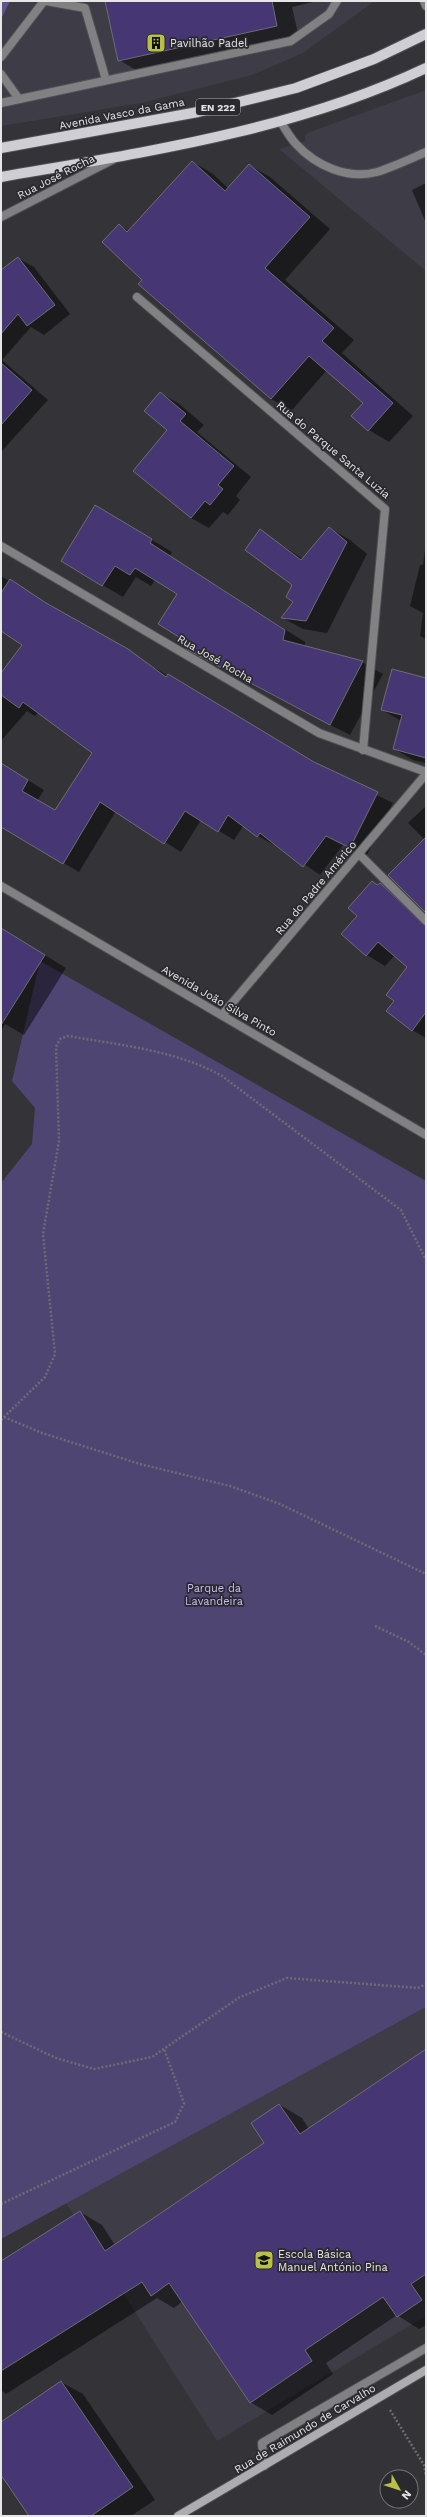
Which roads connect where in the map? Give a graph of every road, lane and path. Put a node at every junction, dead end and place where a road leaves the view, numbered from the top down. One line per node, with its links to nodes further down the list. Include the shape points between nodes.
1 (45, 1): 6 (street); 9 (street, via 85,8)
2 (337, 1): 9 (street, via 329,14 291,41)
3 (424, 1): 4 (street)
4 (426, 6)
5 (426, 34): 13 (main road, Avenida Vasco da Gama / EN 222, via 374,59 296,88 198,112)
6 (1, 57)
7 (426, 68): 12 (main road, EN 222, via 336,104)
8 (1, 74): 10 (street)
9 (106, 80): 10 (street)
10 (19, 99): 11 (street)
11 (1, 103)
12 (280, 121): 14 (street, via 296,144 322,165 337,171 354,174 376,172); 15 (main road, EN 222, via 203,140)
13 (1, 148)
14 (426, 152)
15 (120, 156): 16 (main road, EN 222); 17 (street, Rua José Rocha)
16 (1, 177)
17 (1, 217)
18 (137, 297): 20 (street, Rua do Parque Santa Luzia, via 385,509)
19 (1, 546): 20 (street, Rua José Rocha, via 319,733)
20 (363, 750): 21 (street, Rua José Rocha)
21 (426, 773): 22 (street, Rua do Padre Américo)
22 (358, 854): 24 (street); 25 (street, Rua do Padre Américo)
23 (1, 886): 25 (street, Avenida João Silva Pinto)
24 (426, 921)
25 (222, 1015): 26 (street, Avenida João Silva Pinto)
26 (426, 1135)
27 (426, 1260): 28 (path, via 401,1210 222,1076 205,1067 137,1047 68,1036 60,1039 56,1047 59,1141 43,1234 55,1354 45,1377)
28 (4, 1417): 29 (path); 30 (path, via 49,1436 140,1464 230,1486 280,1504)
29 (1, 1420)
30 (426, 1574)
31 (375, 1626): 32 (path, via 409,1642)
32 (426, 1655)
33 (426, 1984): 35 (path, via 418,1988 287,1978 240,1997)
34 (1, 2032): 35 (path, via 56,2058 94,2069 152,2057)
35 (164, 2048): 36 (path, via 184,2103 175,2122)
36 (1, 2204)
37 (426, 2348): 40 (street, via 262,2443)
38 (426, 2370): 39 (main road, Rua de Raimundo de Carvalho)
39 (381, 2396): 40 (main road, Rua de Raimundo de Carvalho); 41 (path, via 424,2465)
40 (264, 2466): 42 (main road, Rua de Raimundo de Carvalho)
41 (426, 2476)
42 (178, 2516)

